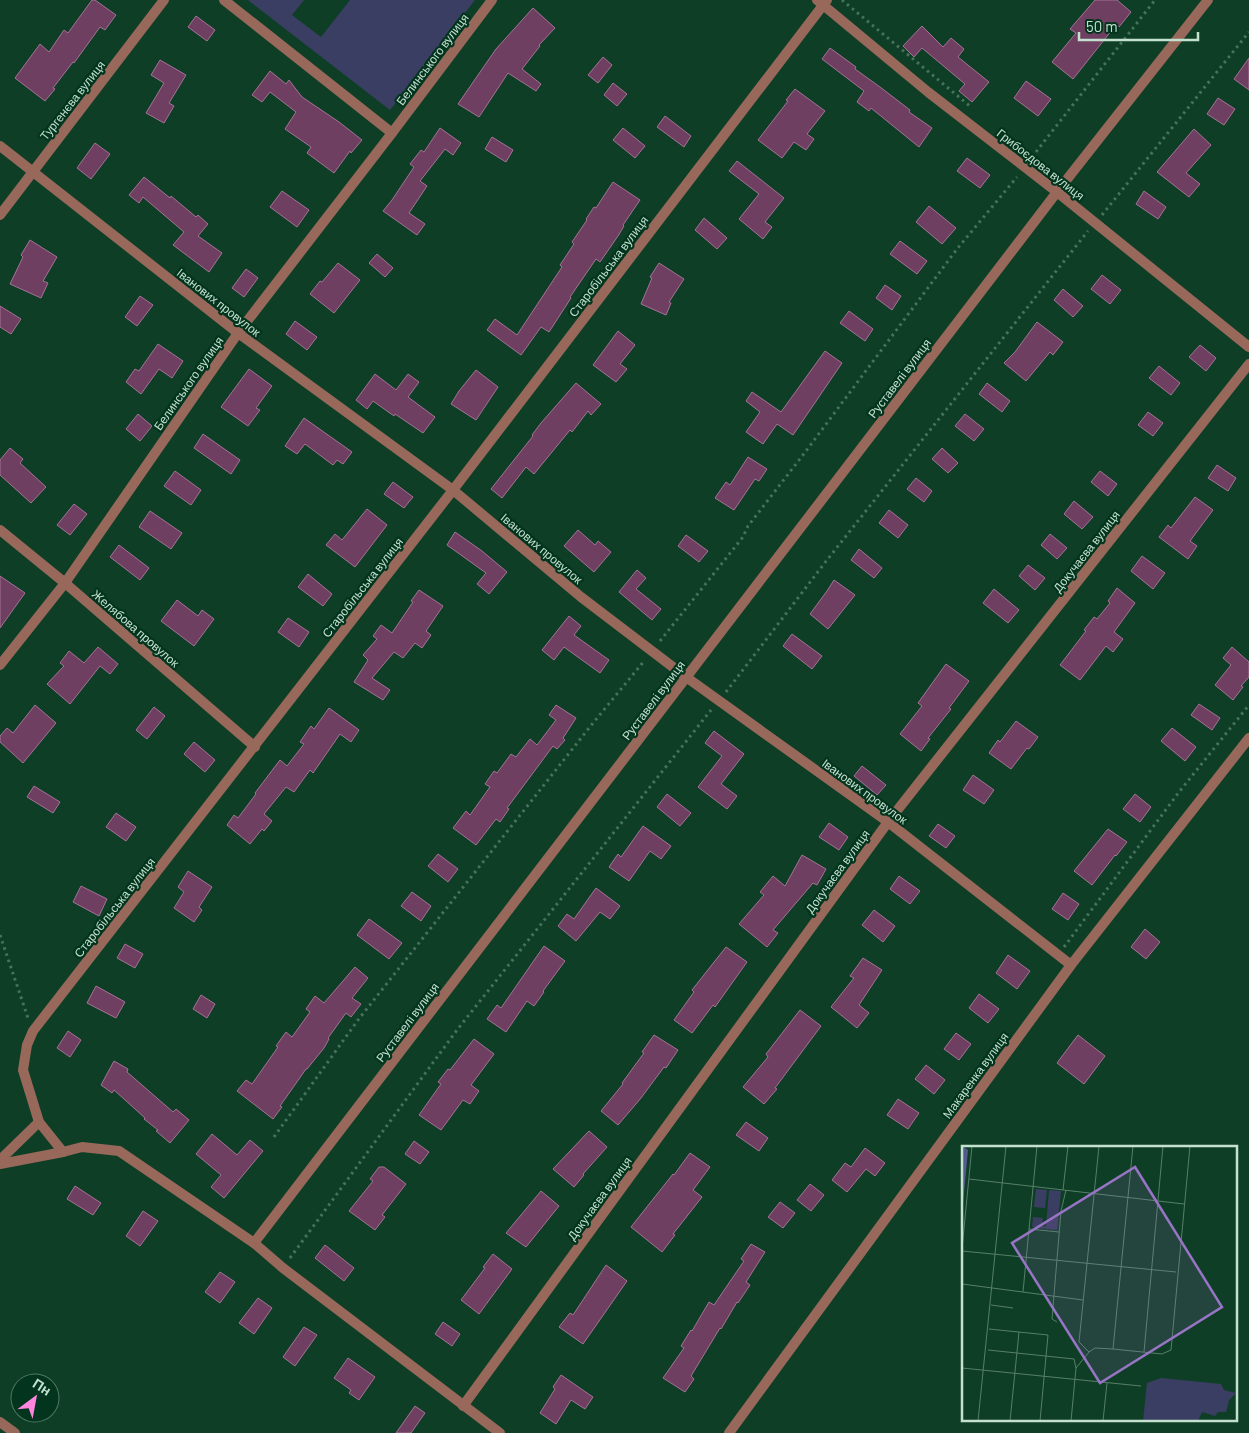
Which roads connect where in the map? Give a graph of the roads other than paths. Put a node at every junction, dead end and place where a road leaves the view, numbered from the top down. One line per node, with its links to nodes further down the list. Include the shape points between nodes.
1 (164, 0): 8 (street, Тургенєва вулиця)
2 (224, 0): 6 (street)
3 (492, 0): 6 (street, Белинського вулиця)
4 (1208, 0): 9 (street, Руставелі вулиця)
5 (822, 2): 9 (street, Грибоєдова вулиця, via 928,92); 14 (street, Старобільська вулиця)
6 (392, 132): 11 (street, Белинського вулиця)
7 (0, 146): 8 (street, Іванових провулок)
8 (32, 172): 10 (street, Тургенєва вулиця); 11 (street, Іванових провулок)
9 (1057, 192): 12 (street, Грибоєдова вулиця); 18 (street, Руставелі вулиця)
10 (0, 215)
11 (238, 334): 14 (street, Іванових провулок); 16 (street, Белинського вулиця)
12 (1249, 347)
13 (1249, 364): 21 (street, Докучаєва вулиця)
14 (453, 490): 18 (street, Іванових провулок, via 581,597); 20 (street, Старобільська вулиця)
15 (0, 530): 16 (street, Желябова провулок)
16 (65, 582): 17 (street, Белинського вулиця); 20 (street, Желябова провулок)
17 (0, 664)
18 (686, 677): 21 (street, Іванових провулок); 27 (street, Руставелі вулиця)
19 (1249, 738): 22 (street, Макаренка вулиця)
20 (255, 747): 23 (street, Старобільська вулиця, via 33,1031 27,1045 24,1070)
21 (888, 822): 22 (street, Іванових провулок); 28 (street, Докучаєва вулиця)
22 (1071, 965): 32 (street, Макаренка вулиця)
23 (39, 1122): 24 (street, Старобільська вулиця); 25 (street)
24 (63, 1152): 26 (street); 27 (street, via 82,1147 119,1151)
25 (0, 1160)
26 (0, 1164)
27 (254, 1243): 28 (street)
28 (463, 1406): 31 (street)
29 (0, 1422): 30 (street)
30 (15, 1433)
31 (500, 1433)
32 (729, 1433)

